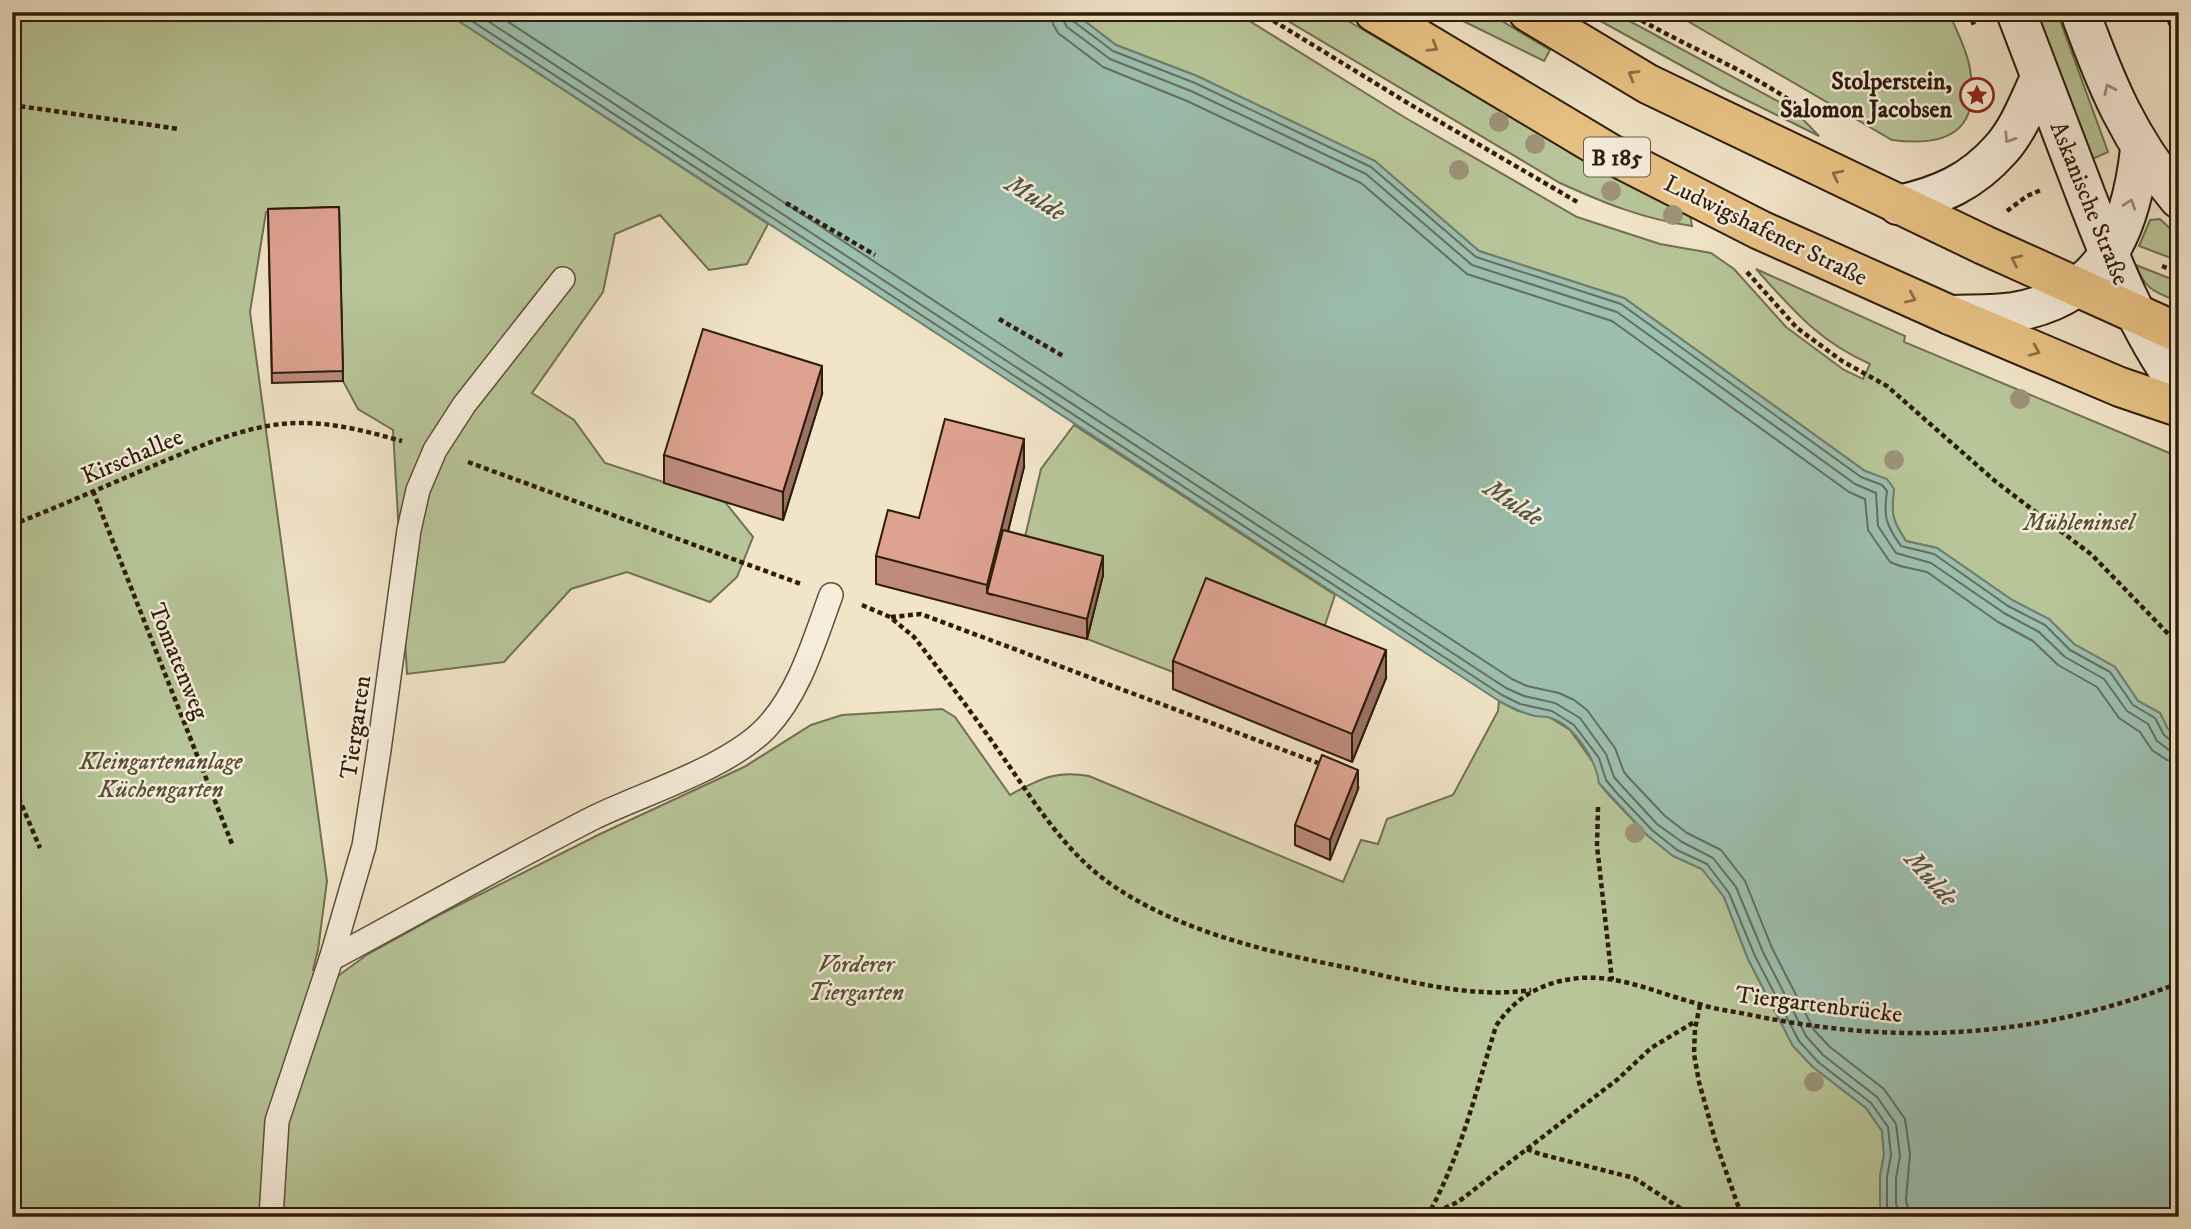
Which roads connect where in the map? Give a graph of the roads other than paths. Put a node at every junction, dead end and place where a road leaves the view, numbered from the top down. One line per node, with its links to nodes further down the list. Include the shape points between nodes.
1 (1374, 12): 12 (main road, Ludwigshafener Straße / B 185, one-way to 12, via 1611,154 1760,230)
2 (1528, 12): 8 (main road, one-way to 2, via 1648,84)
3 (2016, 12): 5 (main road, Askanische Straße)
4 (2080, 12): 6 (main road, one-way to 4, via 2102,73)
5 (2040, 78): 8 (main road, one-way to 8, via 2014,130 1994,156 1946,192); 9 (main road, Askanische Straße)
6 (2140, 149): 7 (main road); 9 (main road, one-way to 6, via 2130,207)
7 (2179, 200)
8 (1898, 205): 11 (main road, one-way to 8)
9 (2109, 255): 11 (main road); 13 (main road, Askanische Straße)
10 (563, 279): 18 (lane, Tiergarten, via 464,405 435,450 418,490 408,530 368,822)
11 (2077, 289): 12 (main road, via 2049,303 2013,312); 13 (main road)
12 (1950, 315): 16 (main road, Ludwigshafener Straße / B 185, one-way to 16)
13 (2137, 316): 14 (main road); 15 (main road, Askanische Straße)
14 (2179, 333)
15 (2179, 386)
16 (2179, 407)
17 (831, 596): 18 (lane, via 785,704 749,743 594,818)
18 (331, 959): 19 (lane, Tiergarten, via 277,1121)
19 (271, 1217)

